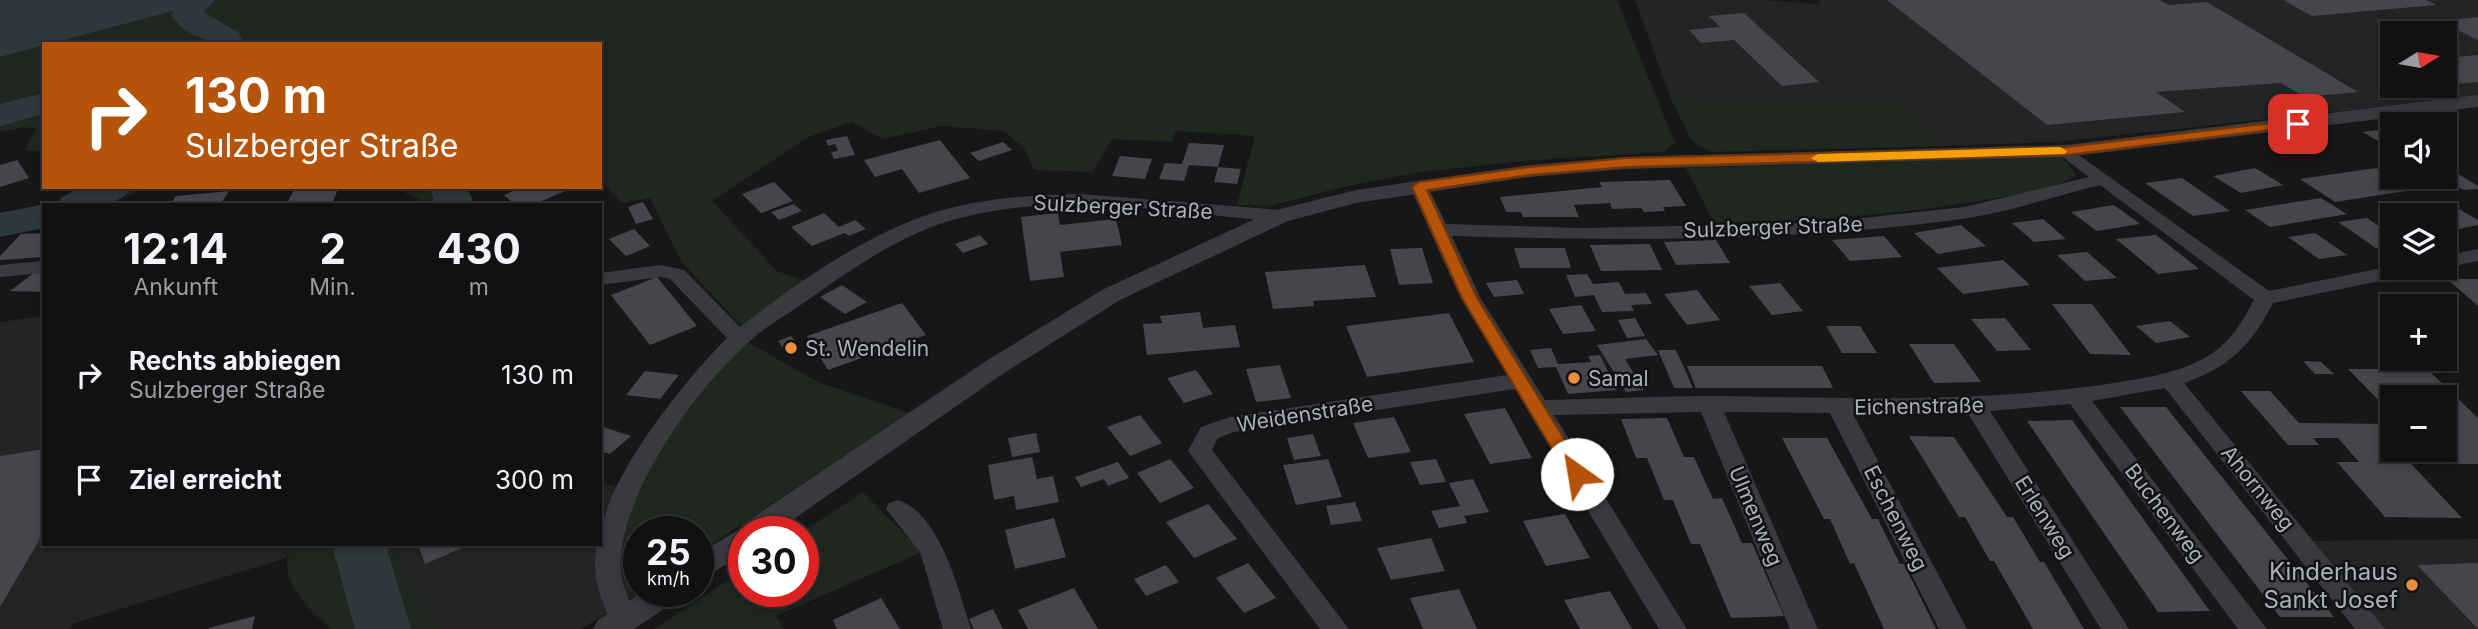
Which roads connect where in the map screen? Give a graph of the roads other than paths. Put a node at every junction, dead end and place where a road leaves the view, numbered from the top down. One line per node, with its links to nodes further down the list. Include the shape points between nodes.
1 (2478, 101): 2 (street, Sulzberger Straße)
2 (2066, 151): 3 (street); 4 (street, Sulzberger Straße, via 1626,163)
3 (2102, 179): 6 (street, Sulzberger Straße, via 1964,213 1817,229 1582,234); 13 (street)
4 (1419, 187): 5 (street, Sulzberger Straße); 6 (street)
5 (1280, 216): 14 (street, Sulzberger Straße, via 1077,200 1030,200 961,211 864,253); 23 (street, Sulzberger Straße, via 1111,295 995,367)
6 (1440, 230): 15 (street, via 1469,298)
7 (2478, 255): 8 (street)
8 (2457, 259)
9 (42, 267): 10 (street)
10 (0, 271)
11 (2380, 275): 13 (street)
12 (602, 279): 14 (street, via 661,271 677,274)
13 (2265, 298): 16 (street, Eichenstraße, via 2252,323 2225,355)
14 (739, 338): 25 (street, Sulzberger Straße, via 656,442 617,516 608,554)
15 (1518, 381): 20 (street); 27 (street, Weidenstraße, via 1230,425 1209,433 1200,452)
16 (2171, 381): 17 (street, Eichenstraße); 33 (street, Ahornweg)
17 (2077, 397): 19 (street, Eichenstraße); 32 (street, Buchenweg)
18 (1709, 404): 20 (street, Eichenstraße); 21 (street, Eichenstraße); 29 (street, Ulmenweg)
19 (1975, 406): 21 (street, Eichenstraße); 31 (street, Erlenweg)
20 (1536, 408): 28 (street)
21 (1839, 408): 30 (street, Eschenweg)
22 (898, 509): 26 (street, via 932,548)
23 (776, 516)
24 (643, 607): 25 (street, Sulzberger Straße)
25 (617, 624)
26 (957, 629)
27 (1335, 629)
28 (1673, 629)
29 (1804, 629)
30 (1952, 629)
31 (2115, 629)
32 (2253, 629)
33 (2371, 629)

